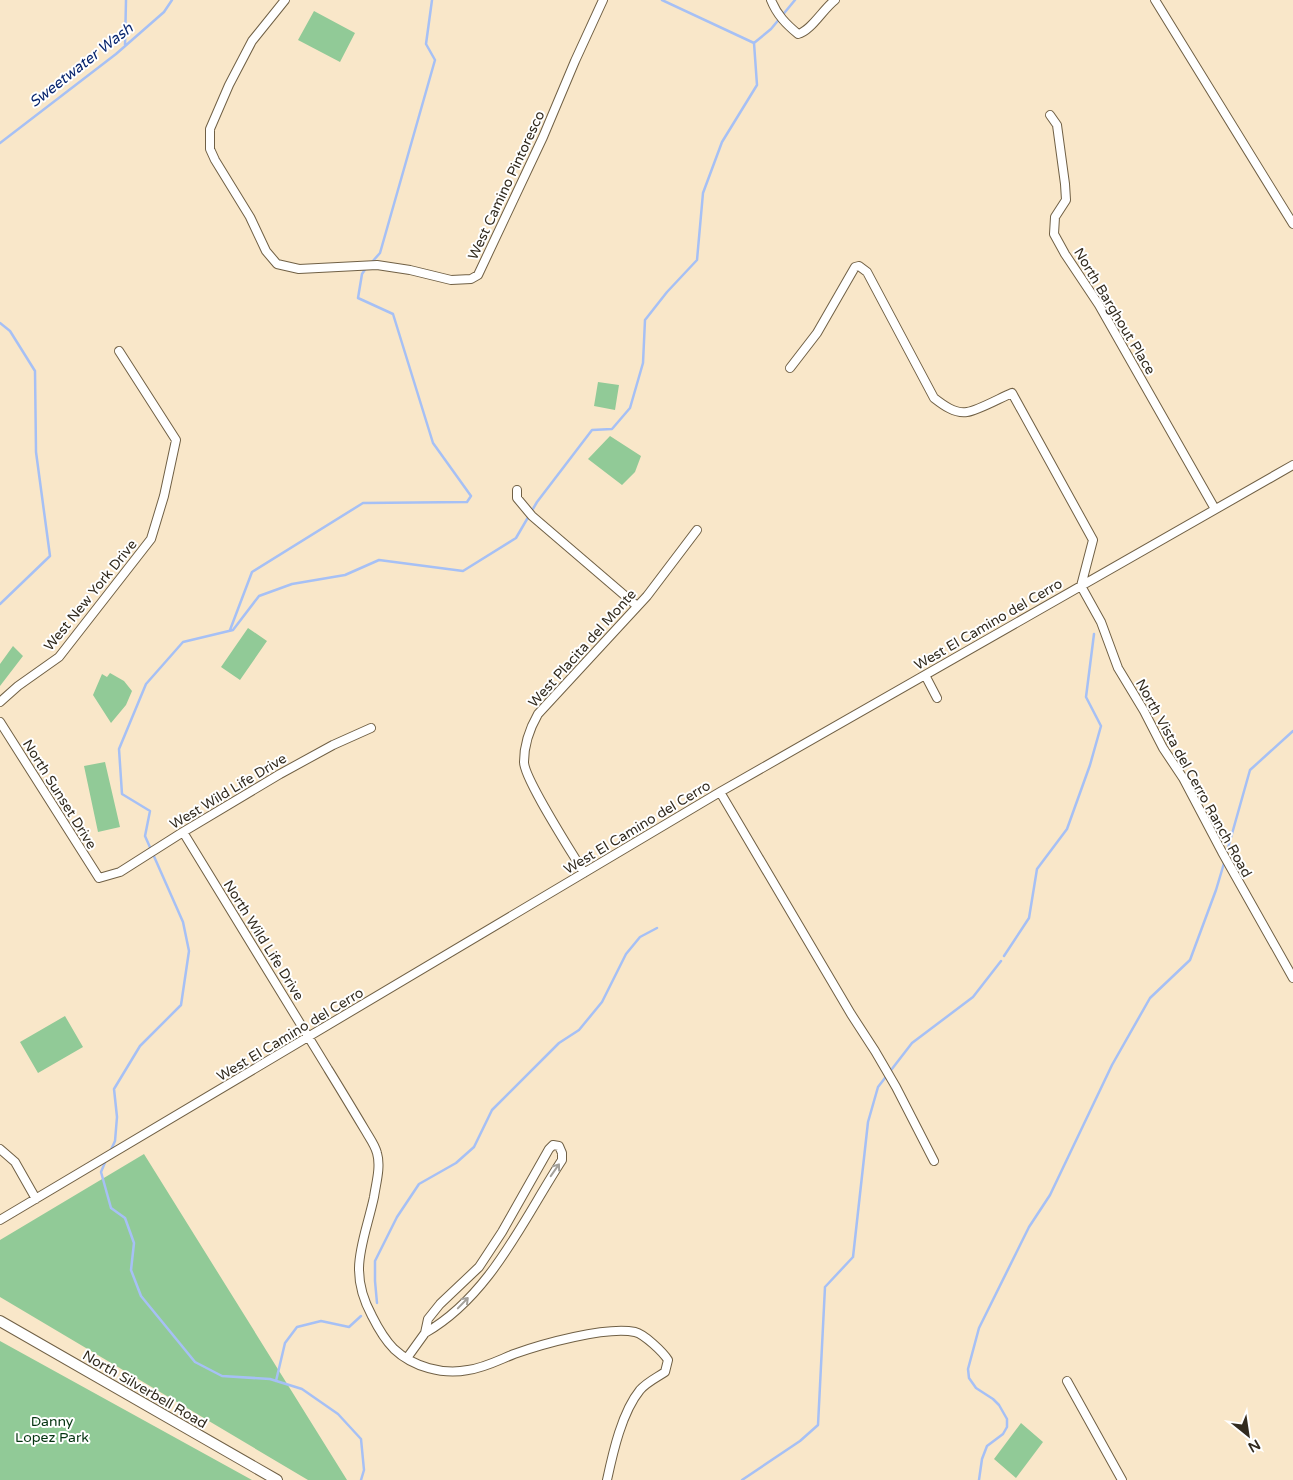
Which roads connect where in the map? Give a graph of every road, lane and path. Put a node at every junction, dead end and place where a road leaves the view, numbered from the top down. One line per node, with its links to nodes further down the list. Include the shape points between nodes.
1 (285, 0): 2 (street, West Camino Pintoresco, via 252,41 210,129 210,149 215,160 250,217 266,251 277,264 299,269 378,265 451,280 471,279 478,275)
2 (603, 0)
3 (771, 0): 4 (street, via 786,24 798,34 805,32)
4 (835, 0)
5 (1155, 0): 7 (street)
6 (1050, 115): 12 (street, North Barghout Place, via 1056,125 1066,200 1055,217 1054,234 1103,311)
7 (1293, 224)
8 (119, 351): 18 (street, West New York Drive, via 176,440 151,539 59,656)
9 (790, 368): 14 (street, via 816,333 855,267 864,269 934,398 943,405 967,412 1012,393 1093,540)
10 (1293, 465): 12 (street, West El Camino del Cerro)
11 (517, 490): 15 (street, via 517,498 532,516)
12 (1215, 509): 14 (street, West El Camino del Cerro)
13 (697, 530): 15 (street, West Placita del Monte)
14 (1081, 586): 16 (street, West El Camino del Cerro); 25 (street, North Vista del Cerro Ranch Road, via 1101,622 1118,668 1183,778)
15 (637, 606): 23 (street, West Placita del Monte, via 538,714 527,743 524,763 528,775)
16 (925, 675): 17 (street, West El Camino del Cerro); 21 (street, West El Camino del Cerro)
17 (937, 698)
18 (0, 702)
19 (0, 722): 24 (street, North Sunset Drive)
20 (371, 728): 22 (street, West Wild Life Drive, via 280,774)
21 (720, 792): 23 (street, West El Camino del Cerro); 28 (street, via 876,1051)
22 (183, 832): 24 (street, West Wild Life Drive, via 120,872); 26 (street, North Wild Life Drive)
23 (584, 873): 26 (street, West El Camino del Cerro)
24 (99, 878)
25 (1293, 978)
26 (309, 1038): 29 (street, West El Camino del Cerro); 33 (street, North Wild Life Drive, via 377,1152 377,1184 364,1234 358,1275 364,1302 383,1336)
27 (0, 1149): 29 (street, via 16,1162)
28 (934, 1161)
29 (36, 1199): 30 (street, West El Camino del Cerro)
30 (0, 1220)
31 (0, 1322): 37 (main road, North Silverbell Road)
32 (425, 1333): 32 (street, one-way to 32, via 462,1304 492,1272 562,1160 559,1146 553,1145 548,1149 479,1267 440,1304 428,1319); 33 (street)
33 (407, 1358): 34 (street, North Wild Life Drive, via 428,1369 466,1371 562,1340 608,1332 636,1332 668,1360)
34 (667, 1368): 35 (street); 38 (street, via 641,1389 628,1407)
35 (676, 1372)
36 (1067, 1381): 39 (street)
37 (277, 1480)
38 (607, 1480)
39 (1122, 1480)

